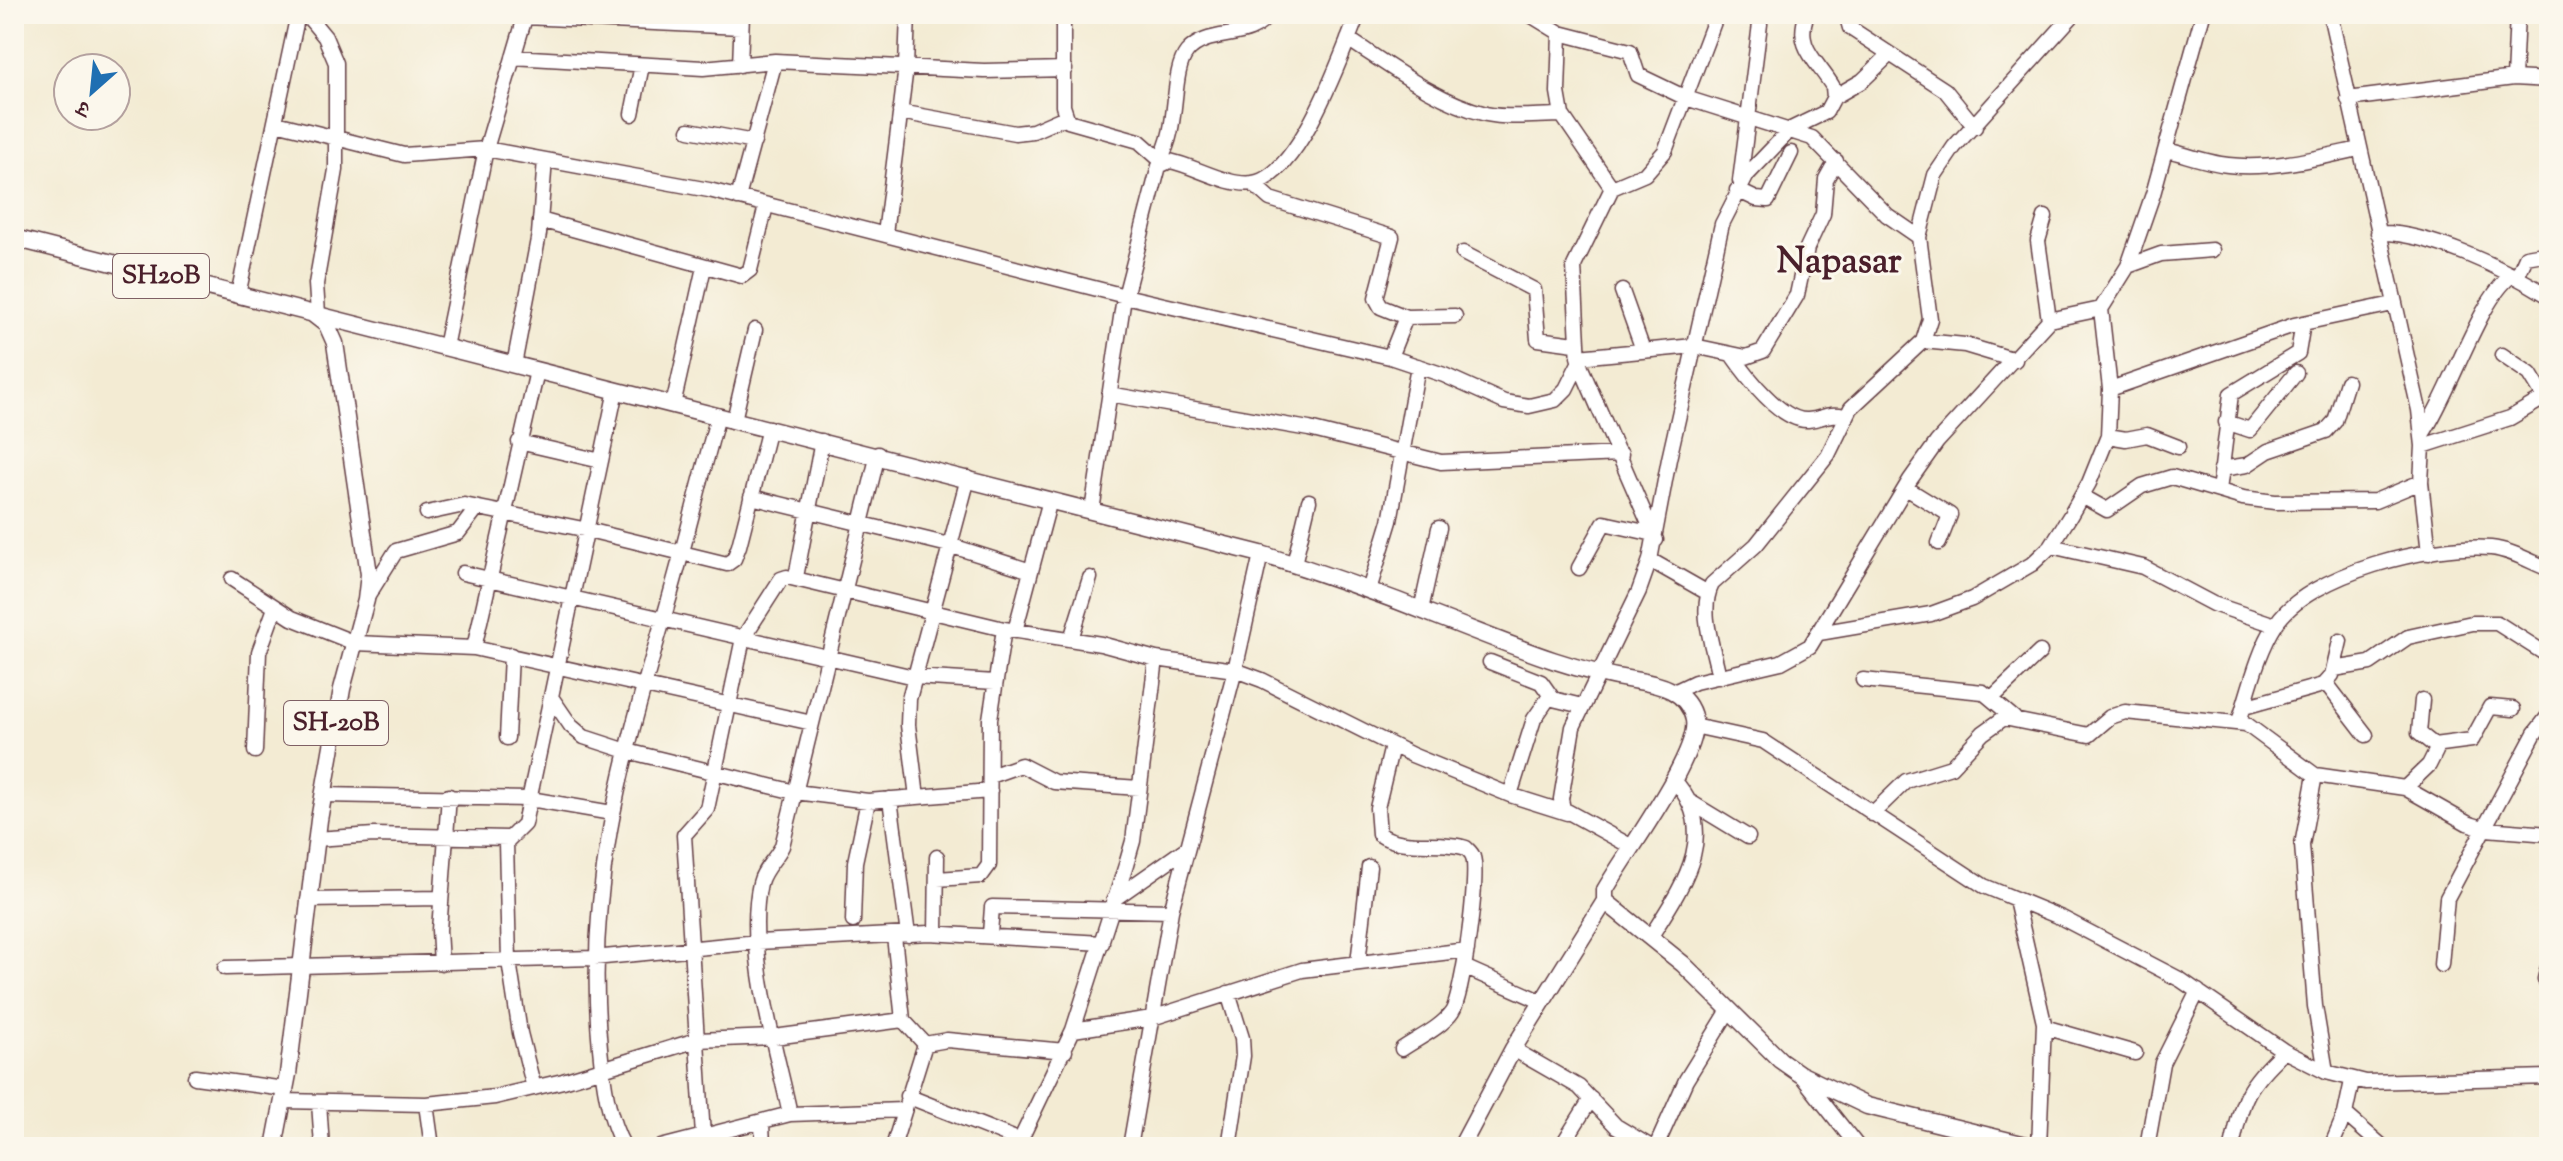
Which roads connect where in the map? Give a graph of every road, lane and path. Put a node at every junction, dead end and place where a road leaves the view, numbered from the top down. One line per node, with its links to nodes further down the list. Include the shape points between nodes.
1 (298, 14): 37 (street)
2 (306, 14): 41 (street, via 325,37 336,63)
3 (908, 14): 25 (street)
4 (1063, 14): 26 (street)
5 (1268, 14): 48 (street, via 1259,27 1206,40 1187,51)
6 (1358, 14): 19 (street)
7 (1717, 14): 30 (street)
8 (1754, 14): 35 (street, via 1760,24)
9 (1807, 14): 29 (street, via 1803,45 1831,82)
10 (1846, 14): 20 (street, via 1850,28)
11 (2074, 14): 38 (street)
12 (2203, 14): 45 (street)
13 (2330, 14): 31 (street)
14 (2517, 14): 27 (street)
15 (1534, 15): 18 (street)
16 (525, 16): 17 (street); 21 (street)
17 (742, 21): 24 (street)
18 (1560, 33): 30 (street, via 1626,49 1638,75); 34 (street)
19 (1348, 39): 34 (street, via 1425,87 1474,110 1501,116); 50 (street, via 1297,148)
20 (1889, 55): 29 (street, via 1870,75); 38 (street, via 1945,90)
21 (513, 57): 23 (street); 43 (street)
22 (775, 61): 24 (street); 25 (street); 42 (street)
23 (642, 65): 24 (street); 33 (street)
24 (740, 65)
25 (906, 67): 26 (street); 32 (street)
26 (1065, 69): 36 (street)
27 (2514, 78): 28 (street); 31 (street)
28 (2549, 80)
29 (1834, 97): 39 (street, via 1819,118)
30 (1686, 98): 35 (street); 51 (street, via 1672,138 1655,164)
31 (2348, 99): 44 (street)
32 (900, 112): 36 (street, via 1015,133); 58 (street)
33 (632, 114)
34 (1562, 115): 51 (street)
35 (1750, 115): 39 (street); 52 (street)
36 (1065, 117): 48 (street, via 1139,141)
37 (276, 123): 41 (street); 68 (street)
38 (1975, 127): 59 (street, via 1939,167)
39 (1791, 129): 49 (street, via 1817,141); 52 (street)
40 (689, 130): 42 (street)
41 (337, 141): 43 (street, via 419,157); 73 (street)
42 (754, 142): 53 (street)
43 (486, 149): 47 (street); 81 (street)
44 (2359, 149): 45 (street, via 2250,165 2227,165); 57 (street)
45 (2167, 150): 64 (street)
46 (1791, 153): 52 (street, via 1768,200)
47 (545, 160): 53 (street); 56 (street)
48 (1162, 161): 50 (street); 69 (street)
49 (1836, 161): 59 (street, via 1887,215); 84 (street, via 1826,179 1823,214 1807,248 1797,295 1770,345 1754,356)
50 (1252, 183): 75 (street, via 1270,199 1392,237 1376,298 1381,307)
51 (1612, 188): 83 (street, via 1574,266)
52 (1738, 188): 80 (street, via 1722,224)
53 (738, 198): 54 (street)
54 (766, 206): 58 (street); 65 (street, via 747,274)
55 (2045, 217): 76 (street, via 2038,241)
56 (540, 220): 65 (street); 88 (street)
57 (2378, 233): 66 (street, via 2439,246); 71 (street)
58 (885, 234): 69 (street)
59 (1919, 237): 79 (street, via 1930,319)
60 (14, 238): 68 (main road, SH20B)
61 (2212, 250): 64 (street, via 2161,254)
62 (1463, 253): 83 (street, via 1534,290 1538,339)
63 (2549, 253): 66 (street, via 2526,257)
64 (2128, 266): 72 (street)
65 (704, 267): 97 (street)
66 (2514, 276): 70 (street); 103 (street, via 2494,290)
67 (1622, 291): 82 (street)
68 (238, 295): 73 (main road, SH20B)
69 (1125, 296): 86 (street); 95 (street)
70 (2549, 296)
71 (2393, 304): 77 (street); 103 (street)
72 (2101, 309): 76 (street); 93 (street)
73 (314, 312): 81 (main road); 149 (main road, SH-20B, via 335,343 369,574)
74 (1455, 316): 75 (street)
75 (1406, 317): 86 (street)
76 (2049, 320): 87 (street)
77 (2303, 323): 93 (street); 100 (street, via 2298,353 2234,391)
78 (755, 330): 99 (street)
79 (1923, 341): 87 (street, via 1965,345); 98 (street)
80 (1694, 346): 82 (street); 84 (street); 128 (street)
81 (445, 347): 88 (main road)
82 (1643, 350): 83 (street)
83 (1577, 355): 89 (street, via 1560,395 1529,406 1504,402); 109 (street)
84 (1732, 355): 98 (street, via 1766,397 1800,419 1828,413)
85 (2502, 355): 96 (street, via 2530,374)
86 (1390, 357): 89 (street)
87 (2015, 360): 114 (street, via 1937,442)
88 (514, 365): 90 (main road)
89 (1418, 366): 107 (street)
90 (537, 371): 94 (main road); 105 (street)
91 (2296, 373): 100 (street, via 2250,430)
92 (2347, 382): 111 (street, via 2335,421 2326,431 2268,451 2247,465)
93 (2110, 389): 102 (street)
94 (616, 390): 97 (main road); 110 (street)
95 (1109, 394): 107 (street, via 1309,429); 121 (street)
96 (2547, 396): 103 (street, via 2510,418)
97 (673, 405): 99 (main road)
98 (1845, 416): 147 (street, via 1828,455 1756,545)
99 (726, 418): 101 (main road); 132 (street)
100 (2226, 422): 111 (street)
101 (769, 428): 104 (main road); 117 (street)
102 (2108, 436): 106 (street, via 2147,435); 116 (street)
103 (2423, 440): 113 (street)
104 (822, 441): 108 (main road); 124 (street)
105 (519, 442): 110 (street); 123 (street)
106 (2178, 447)
107 (1401, 453): 109 (street, via 1464,463); 145 (street, via 1390,521)
108 (878, 454): 112 (main road); 125 (street)
109 (1621, 454): 128 (street)
110 (601, 461): 127 (street)
111 (2221, 469): 115 (street)
112 (968, 478): 118 (main road); 130 (street)
113 (2421, 482): 115 (street, via 2363,502 2261,501); 133 (street)
114 (1906, 488): 129 (street, via 1950,515); 156 (street)
115 (2219, 491): 116 (street, via 2172,477 2142,486 2107,510)
116 (2082, 496): 131 (street)
117 (751, 497): 124 (street); 132 (street, via 731,562)
118 (1050, 500): 121 (main road); 139 (street)
119 (1309, 501): 136 (street)
120 (477, 508): 122 (street, via 459,505); 123 (street); 149 (street, via 458,533 396,551)
121 (1092, 511): 134 (main road)
122 (427, 513)
123 (505, 513): 127 (street); 144 (street)
124 (809, 513): 125 (street); 141 (street)
125 (862, 525): 130 (street); 146 (street)
126 (1439, 528): 151 (street)
127 (588, 530): 132 (street); 148 (street)
128 (1655, 537): 135 (street); 137 (street, via 1604,523)
129 (1939, 543)
130 (949, 545): 139 (street); 152 (street)
131 (2051, 546): 154 (street, via 2143,567 2213,604); 156 (street, via 2032,564 1956,606)
132 (680, 552): 153 (street)
133 (2429, 553): 138 (street, via 2494,548); 154 (street, via 2336,578)
134 (1261, 554): 136 (main road); 170 (street)
135 (1650, 560): 147 (street); 171 (street)
136 (1294, 564): 145 (main road)
137 (1579, 568)
138 (2549, 569)
139 (1031, 571): 155 (street)
140 (463, 573): 144 (street)
141 (796, 577): 146 (street); 157 (street, via 781,579)
142 (1090, 578): 158 (street)
143 (232, 579): 150 (street)
144 (491, 580): 148 (street); 161 (street)
145 (1369, 590): 151 (main road)
146 (844, 593): 152 (street); 165 (street)
147 (1708, 593): 173 (street)
148 (573, 598): 153 (street); 168 (street)
149 (366, 600): 160 (main road, SH-20B)
150 (275, 608): 160 (street); 195 (street, via 259,652)
151 (1421, 610): 171 (main road)
152 (931, 611): 155 (street); 172 (street)
153 (664, 620): 157 (street); 177 (street)
154 (2275, 625): 186 (street)
155 (1010, 630): 158 (street); 175 (street)
156 (1819, 633): 173 (street, via 1810,646 1781,662)
157 (743, 638): 165 (street); 183 (street)
158 (1071, 639): 166 (street)
159 (2340, 641): 169 (street)
160 (355, 643): 161 (street); 204 (main road, SH-20B)
161 (474, 648): 163 (street)
162 (2040, 652): 181 (street)
163 (511, 655): 168 (street); 192 (street)
164 (2549, 656): 169 (street, via 2505,626 2481,623 2408,637 2370,663)
165 (827, 657): 172 (street); 189 (street)
166 (1156, 659): 170 (street); 201 (street)
167 (1490, 662): 179 (street, via 1541,682)
168 (558, 664): 177 (street); 180 (street)
169 (2334, 669): 176 (street)
170 (1235, 670): 194 (street); 222 (street)
171 (1599, 676): 178 (main road, via 1656,683); 184 (street)
172 (914, 677): 175 (street); 207 (street, via 908,725)
173 (1719, 677): 178 (street)
174 (1863, 680): 181 (street, via 1971,690)
175 (995, 682): 200 (street)
176 (2326, 683): 186 (street); 191 (street)
177 (642, 685): 183 (street); 196 (street)
178 (1676, 691): 190 (main road)
179 (1550, 696): 184 (street); 205 (street, via 1534,719)
180 (551, 697): 196 (street, via 578,733); 208 (street)
181 (1993, 697): 188 (street)
182 (2422, 700): 193 (street, via 2419,733)
183 (727, 704): 189 (street); 197 (street)
184 (1582, 706): 213 (street, via 1573,727 1561,799)
185 (2513, 709): 193 (street, via 2490,707 2472,740)
186 (2242, 715): 188 (street, via 2125,712 2089,735); 198 (street)
187 (2549, 715): 215 (street)
188 (2014, 718): 214 (street, via 1994,724 1951,767 1906,781)
189 (812, 723): 203 (street)
190 (1694, 726): 199 (main road); 214 (street, via 1763,741)
191 (2366, 735)
192 (507, 738)
193 (2434, 745): 202 (street, via 2434,758)
194 (1392, 746): 205 (street); 240 (street, via 1377,808 1379,834 1399,842 1455,844 1473,855)
195 (255, 751)
196 (627, 751): 197 (street); 212 (street)
197 (715, 772): 203 (street); 239 (street, via 704,815 684,835)
198 (2315, 775): 202 (street); 268 (street, via 2302,845)
199 (1673, 779): 211 (street); 221 (main road)
200 (990, 784): 201 (street, via 1021,765 1054,782); 207 (street); 225 (street, via 987,871)
201 (1139, 788): 230 (street, via 1133,841)
202 (2405, 788): 215 (street)
203 (795, 792): 210 (street); 237 (street, via 782,846 759,884)
204 (323, 795): 206 (street); 220 (main road, SH-20B)
205 (1510, 795): 213 (street)
206 (449, 796): 208 (street); 217 (street)
207 (917, 797): 209 (street)
208 (530, 799): 212 (street); 219 (street, via 522,828)
209 (890, 799): 210 (street); 235 (street)
210 (868, 801): 232 (street, via 855,862)
211 (1692, 803): 218 (street); 236 (street, via 1691,867)
212 (612, 813): 241 (street)
213 (1567, 813): 221 (street)
214 (1872, 814): 228 (street, via 1984,886)
215 (2486, 829): 216 (street); 246 (street, via 2444,905)
216 (2549, 834)
217 (446, 837): 219 (street); 220 (street); 226 (street)
218 (1748, 837)
219 (508, 838): 242 (street)
220 (316, 839): 227 (main road, SH-20B)
221 (1632, 847): 229 (main road, via 1605,890)
222 (1187, 848): 230 (street); 231 (street)
223 (937, 857): 225 (street)
224 (1369, 867): 244 (street)
225 (937, 879): 233 (street)
226 (441, 898): 227 (street); 243 (street)
227 (308, 900): 249 (main road, SH-20B)
228 (2016, 900): 251 (street, via 2062,918); 257 (street)
229 (1605, 901): 236 (main road); 253 (main road)
230 (1112, 905): 231 (street); 234 (street, via 992,907); 238 (street)
231 (1171, 911): 255 (street)
232 (853, 921)
233 (936, 933): 234 (street); 235 (street)
234 (990, 934): 238 (street)
235 (901, 935): 237 (street); 256 (street)
236 (1651, 936): 254 (main road)
237 (758, 942): 239 (street); 259 (street)
238 (1102, 943): 258 (street)
239 (692, 948): 241 (street); 260 (street)
240 (1467, 950): 244 (street); 247 (street)
241 (594, 958): 242 (street); 267 (street)
242 (509, 961): 243 (street); 273 (street)
243 (441, 963): 249 (street)
244 (1358, 963): 252 (street, via 1302,970)
245 (2549, 964): 250 (street)
246 (2441, 965)
247 (1464, 967): 253 (street); 262 (street, via 1452,1012)
248 (225, 968): 249 (street)
249 (301, 968): 274 (main road, SH-20B)
250 (2549, 987)
251 (2198, 991): 265 (street); 299 (street, via 2162,1063)
252 (1228, 993): 255 (street); 293 (street, via 1243,1056)
253 (1543, 1002): 263 (main road)
254 (1729, 1010): 269 (main road); 296 (street, via 1686,1080)
255 (1152, 1018): 258 (street); 292 (street)
256 (903, 1020): 259 (street); 261 (street)
257 (2044, 1027): 266 (street); 298 (street)
258 (1073, 1030): 264 (street)
259 (774, 1037): 260 (street); 279 (street)
260 (697, 1040): 267 (street); 282 (street)
261 (925, 1044): 264 (street, via 947,1040); 277 (street)
262 (1402, 1049)
263 (1513, 1049): 275 (street); 294 (main road)
264 (1065, 1051): 283 (street)
265 (2284, 1051): 268 (street); 300 (street, via 2248,1089)
266 (2135, 1053)
267 (602, 1068): 273 (street); 287 (street)
268 (2326, 1072): 272 (street)
269 (1800, 1074): 297 (street); 298 (main road, via 1867,1106)
270 (195, 1077): 274 (street)
271 (2549, 1077): 272 (street)
272 (2352, 1081): 280 (street)
273 (534, 1088): 278 (street)
274 (284, 1095): 276 (street); 284 (main road, SH-20B)
275 (1591, 1099): 295 (street); 296 (street, via 1616,1126)
276 (319, 1102): 278 (street); 285 (street)
277 (905, 1103): 279 (street); 283 (street); 290 (street)
278 (426, 1104): 286 (street)
279 (790, 1114): 281 (street)
280 (2345, 1114): 301 (street); 302 (street)
281 (762, 1123): 282 (street); 289 (street)
282 (703, 1136): 288 (street)
283 (1018, 1144): 291 (street)
284 (274, 1147)
285 (322, 1147)
286 (432, 1147)
287 (624, 1147)
288 (661, 1147)
289 (763, 1147)
290 (893, 1147)
291 (1036, 1147)
292 (1130, 1147)
293 (1229, 1147)
294 (1461, 1147)
295 (1561, 1147)
296 (1654, 1147)
297 (1858, 1147)
298 (2036, 1147)
299 (2147, 1147)
300 (2232, 1147)
301 (2331, 1147)
302 (2383, 1147)

